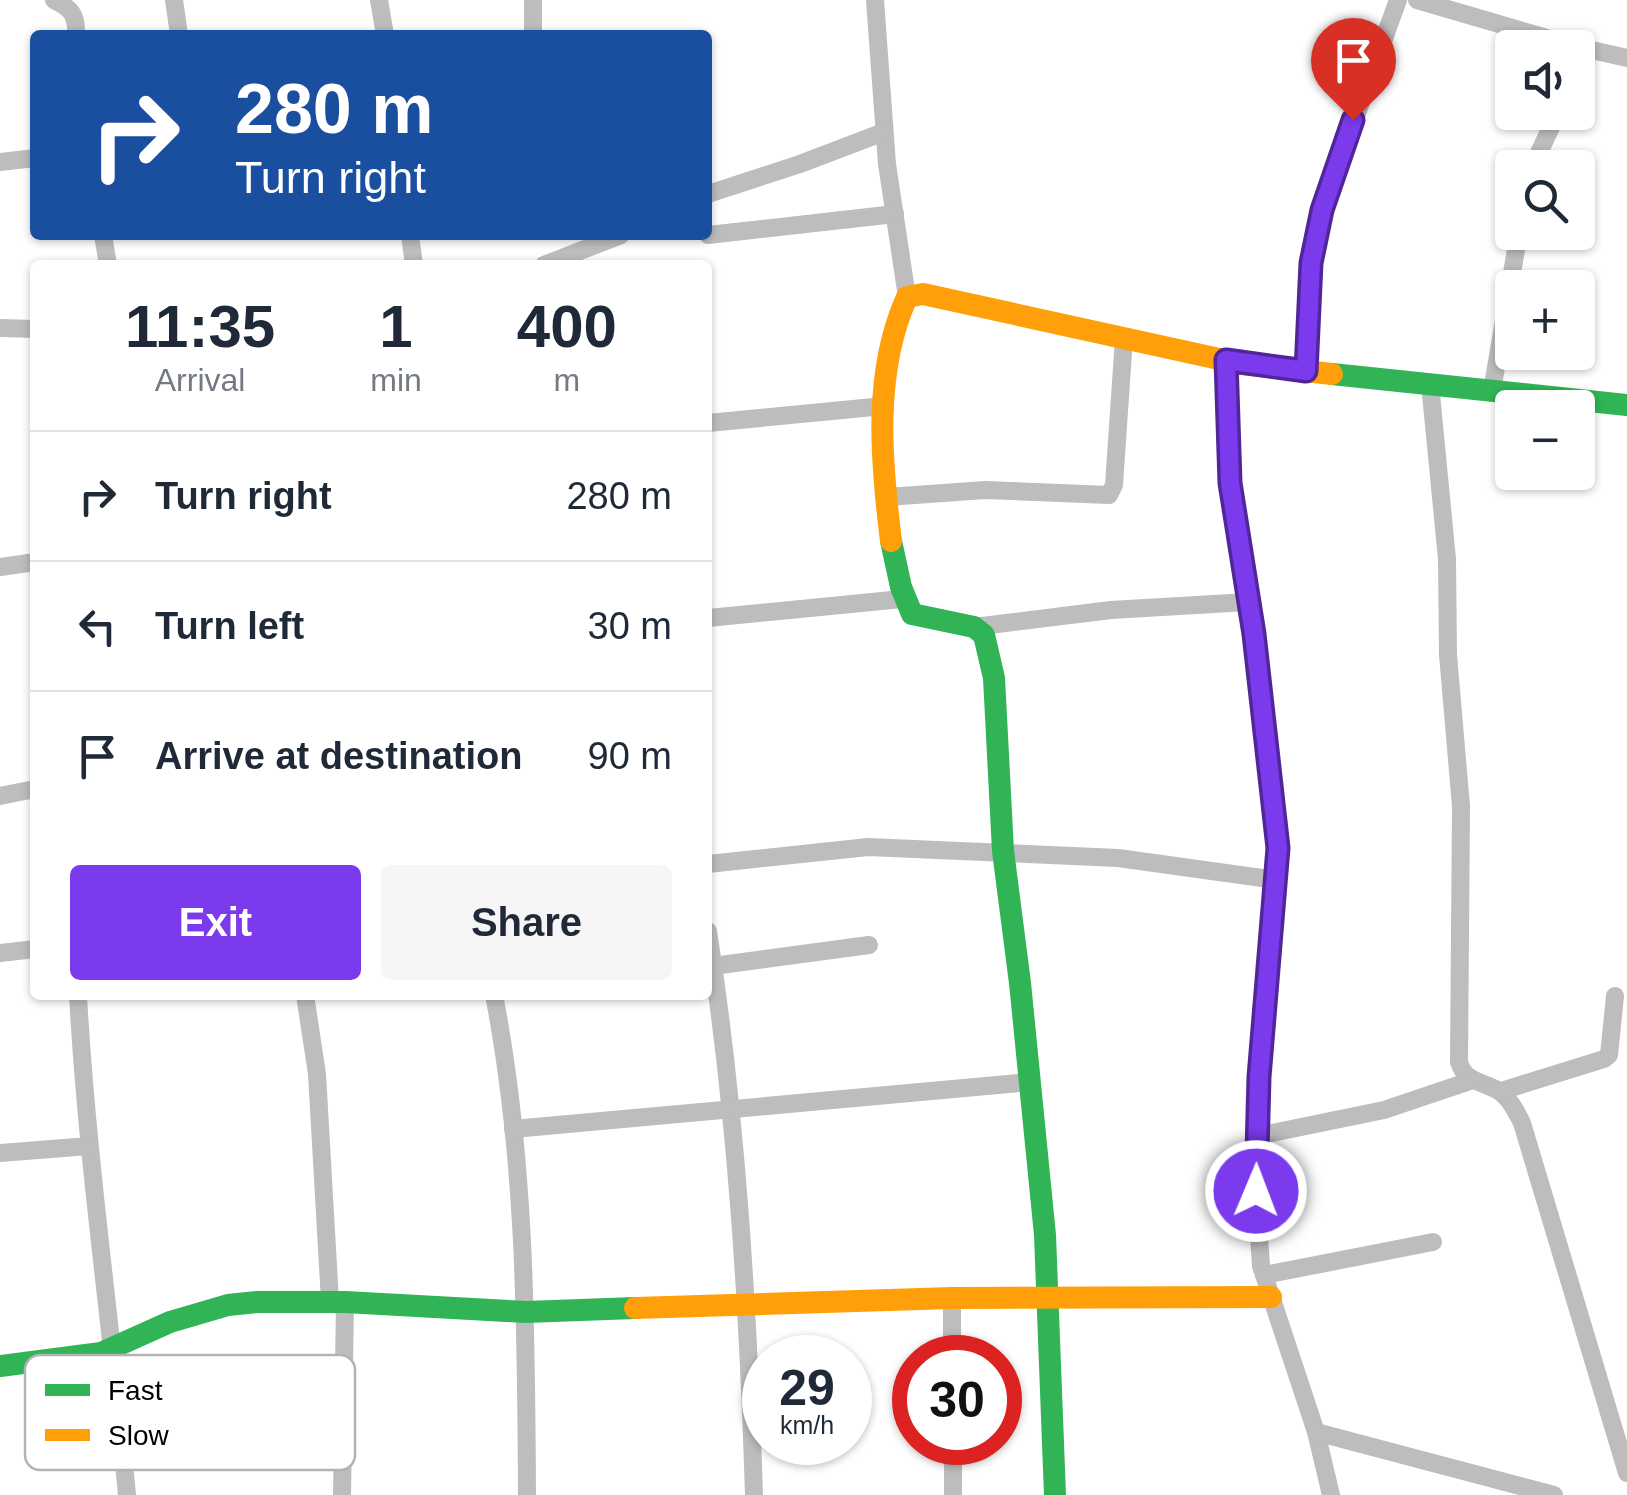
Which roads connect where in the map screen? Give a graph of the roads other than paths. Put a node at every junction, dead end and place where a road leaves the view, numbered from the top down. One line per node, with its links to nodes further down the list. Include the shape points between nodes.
1 (54, 0): 8 (street, via 70,8)
2 (174, 0): 9 (street)
3 (379, 0): 10 (street)
4 (533, 0): 11 (street)
5 (875, 0): 15 (street)
6 (1398, 0): 29 (street, via 1322,210 1311,263)
7 (1416, 0): 12 (street)
8 (76, 30)
9 (179, 30)
10 (384, 30)
11 (533, 30)
12 (1517, 30)
13 (1595, 51): 14 (street)
14 (1627, 58)
15 (884, 132): 18 (street); 19 (street)
16 (30, 159): 17 (street)
17 (0, 162)
18 (712, 193)
19 (895, 214): 20 (street); 24 (street)
20 (712, 234)
21 (608, 240): 23 (street)
22 (1516, 250): 31 (street)
23 (557, 260)
24 (907, 297): 27 (street, via 924,294); 33 (street, via 894,323)
25 (0, 328): 26 (street)
26 (30, 329)
27 (1124, 338): 28 (street); 35 (street, via 1109,495 985,490)
28 (1226, 360): 29 (street); 39 (street, via 1230,483)
29 (1306, 371): 30 (street)
30 (1430, 384): 31 (street); 56 (street, via 1461,806 1459,1062)
31 (1492, 391): 32 (street)
32 (1627, 405)
33 (884, 406): 34 (street); 35 (street)
34 (712, 423)
35 (887, 497): 38 (street)
36 (30, 563): 37 (street)
37 (0, 567)
38 (902, 599): 40 (street); 41 (street, via 912,614)
39 (1248, 602): 41 (street); 46 (street, via 1276,810)
40 (712, 618)
41 (974, 627): 44 (street, via 984,635 994,678)
42 (30, 790): 43 (street)
43 (0, 796)
44 (1003, 851): 45 (street, via 868,847); 46 (street, via 1118,858); 57 (street)
45 (712, 864)
46 (1277, 880): 61 (street)
47 (869, 945): 51 (street)
48 (30, 950): 49 (street)
49 (0, 953)
50 (712, 959): 51 (street)
51 (713, 966): 59 (street)
52 (1615, 996): 58 (street, via 1609,1055)
53 (78, 1000): 62 (street)
54 (306, 1000): 68 (street)
55 (495, 1000): 60 (street)
56 (1473, 1080): 58 (street); 61 (street, via 1384,1110)
57 (1030, 1082): 59 (street); 66 (street)
58 (1501, 1091): 82 (street, via 1522,1123)
59 (732, 1108): 60 (street); 69 (street)
60 (514, 1128): 70 (street)
61 (1257, 1136): 65 (street)
62 (89, 1146): 63 (street); 72 (street)
63 (0, 1153)
64 (1433, 1242): 65 (street)
65 (1267, 1286): 66 (street); 78 (street)
66 (1047, 1296): 67 (street); 88 (street)
67 (952, 1298): 69 (street); 71 (street)
68 (337, 1302): 70 (street); 72 (street, via 228,1305); 75 (street)
69 (748, 1305): 70 (street); 86 (street)
70 (526, 1312): 85 (street)
71 (952, 1335)
72 (114, 1348): 73 (street); 74 (street)
73 (92, 1355)
74 (115, 1355)
75 (338, 1355)
76 (25, 1364): 77 (street)
77 (0, 1366)
78 (1316, 1432): 89 (street); 90 (street)
79 (953, 1465): 87 (street)
80 (125, 1470): 83 (street)
81 (341, 1470): 84 (street)
82 (1627, 1473)
83 (127, 1495)
84 (342, 1495)
85 (526, 1495)
86 (754, 1495)
87 (953, 1495)
88 (1056, 1495)
89 (1331, 1495)
90 (1554, 1495)

